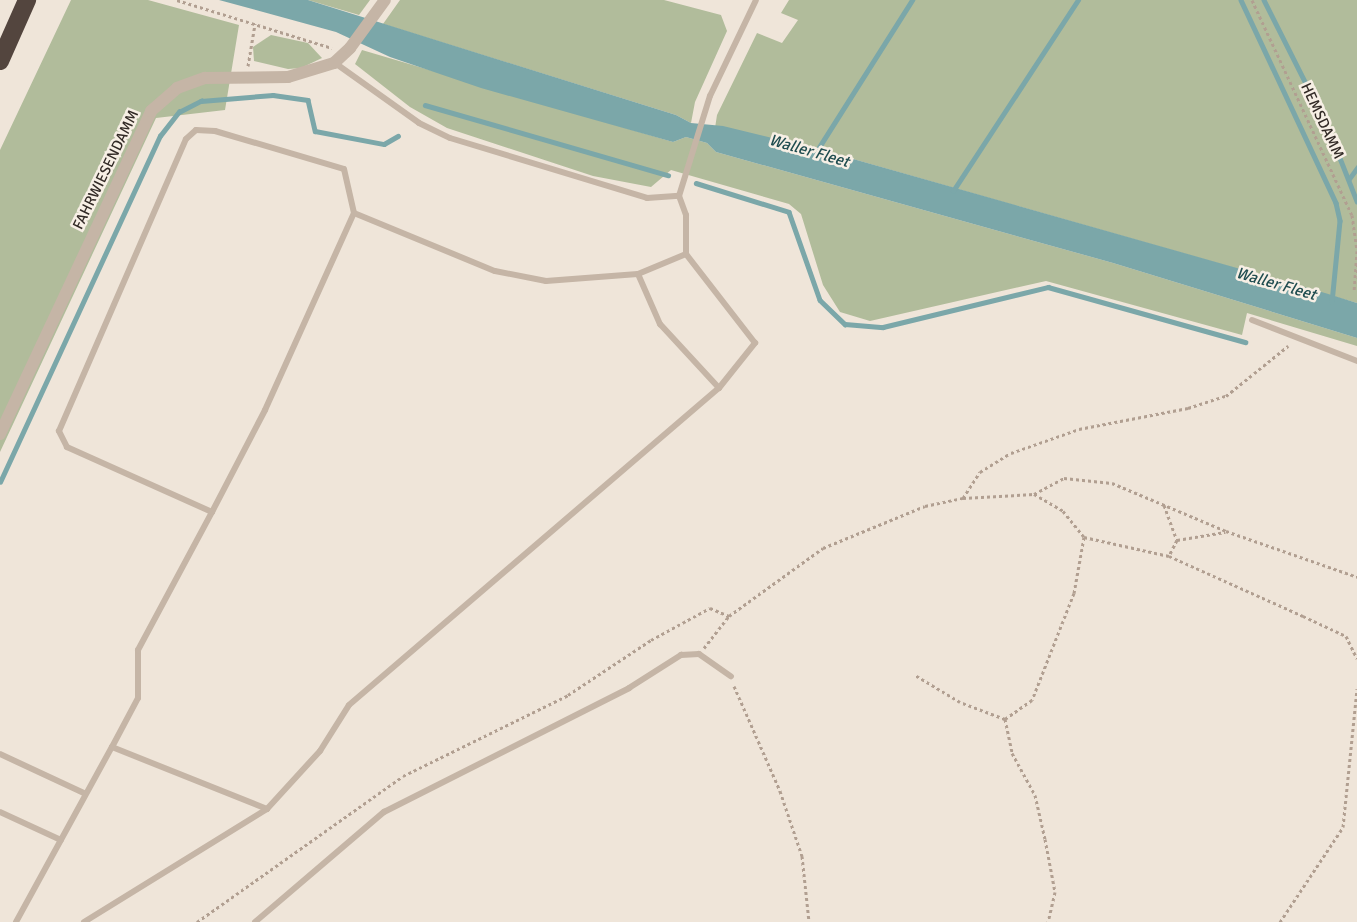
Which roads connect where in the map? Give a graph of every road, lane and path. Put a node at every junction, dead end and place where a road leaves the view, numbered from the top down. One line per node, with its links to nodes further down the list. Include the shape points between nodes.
1 (27, 0): 8 (highway)
2 (177, 0): 6 (path)
3 (386, 0): 7 (street, FAHRWIESENDAMM)
4 (756, 0): 11 (lane, via 710,96)
5 (1252, 0): 15 (path, HEMSDAMM, via 1352,215 1357,251)
6 (255, 24): 7 (path); 10 (path)
7 (347, 50): 9 (street, FAHRWIESENDAMM)
8 (0, 61)
9 (334, 63): 10 (street, FAHRWIESENDAMM, via 288,77); 11 (lane, via 418,123 450,138 647,198)
10 (248, 75): 20 (street, FAHRWIESENDAMM, via 205,78 177,88 151,111)
11 (679, 196): 13 (lane, via 686,215)
12 (354, 213): 14 (lane, via 495,271 546,281); 24 (lane, via 265,410); 24 (lane, via 344,169 214,131 196,130 186,139 59,431 67,447)
13 (686, 254): 14 (lane); 19 (lane, via 755,343)
14 (638, 274): 19 (lane, via 660,324)
15 (1354, 291)
16 (1252, 320): 17 (lane)
17 (1299, 337): 18 (lane); 22 (path, via 1226,396 1188,408 1079,429 1011,453 980,472)
18 (1357, 361)
19 (719, 388): 40 (lane, via 349,705 320,752)
20 (0, 434)
21 (1034, 494): 22 (path); 23 (path, via 1064,478 1112,483); 26 (path, via 1063,511)
22 (963, 498): 30 (path, via 925,506 824,548)
23 (1164, 505): 25 (path); 27 (path)
24 (212, 512): 37 (lane, via 138,650 138,698)
25 (1226, 531): 27 (path); 29 (path)
26 (1084, 537): 28 (path); 36 (path, via 1074,593 1032,700)
27 (1176, 540): 28 (path)
28 (1169, 556): 32 (path, via 1346,636)
29 (1357, 577)
30 (729, 616): 31 (path); 45 (path, via 710,608 651,640 568,695 404,776)
31 (699, 654): 34 (lane); 46 (lane, via 681,655 629,688 384,812)
32 (1357, 659)
33 (915, 675): 36 (path, via 960,702)
34 (731, 676): 47 (path, via 780,791 802,856)
35 (1357, 689): 49 (path, via 1343,827)
36 (1005, 719): 48 (path, via 1012,753 1035,795 1045,839 1055,892)
37 (112, 747): 39 (lane); 40 (lane)
38 (0, 754): 39 (lane)
39 (84, 793): 42 (lane)
40 (267, 809): 44 (lane)
41 (0, 812): 42 (lane)
42 (61, 840): 43 (lane)
43 (16, 922)
44 (84, 922)
45 (197, 922)
46 (255, 922)
47 (809, 922)
48 (1048, 922)
49 (1280, 922)

